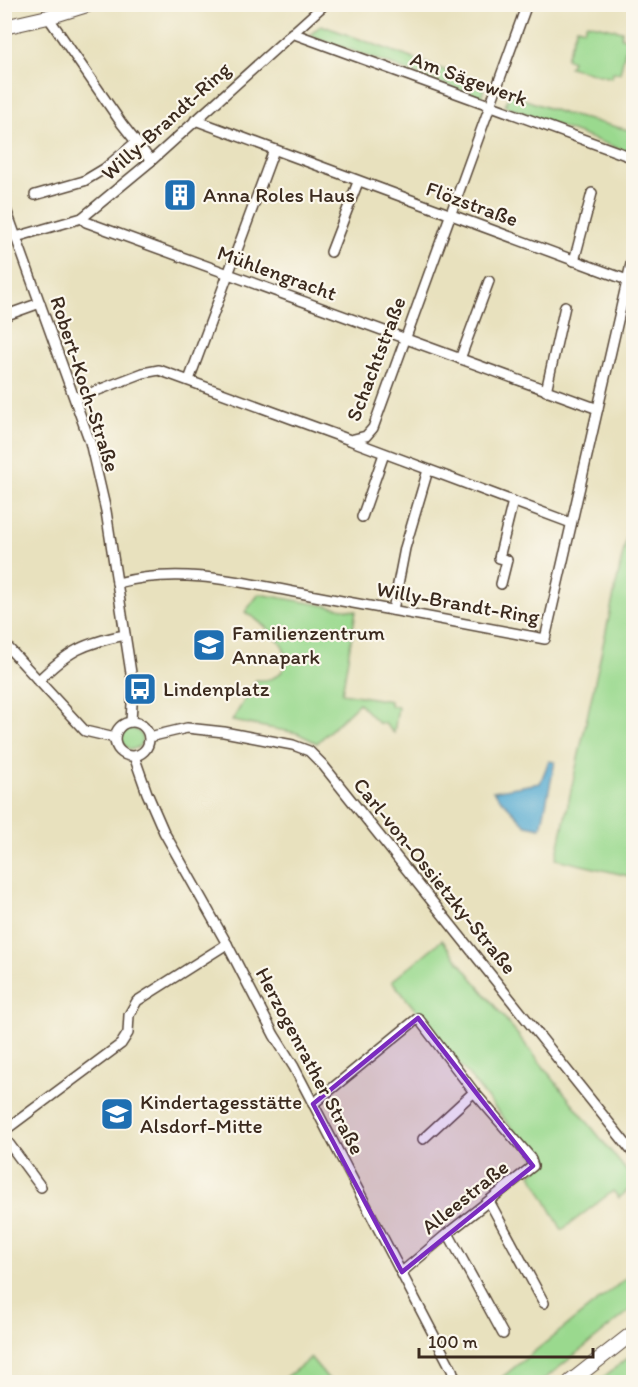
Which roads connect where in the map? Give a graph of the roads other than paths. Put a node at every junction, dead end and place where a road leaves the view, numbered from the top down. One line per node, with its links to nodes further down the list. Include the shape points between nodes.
1 (90, 4): 4 (main road)
2 (325, 4): 6 (street, Willy-Brandt-Ring)
3 (527, 4): 7 (street, Schachtstraße)
4 (48, 17): 5 (main road); 9 (street)
5 (4, 27)
6 (292, 33): 7 (street, Am Sägewerk); 8 (street, Willy-Brandt-Ring)
7 (491, 106): 11 (street, Am Sägewerk); 17 (street, Schachtstraße)
8 (195, 120): 10 (street, Flözstraße); 12 (street, Willy-Brandt-Ring)
9 (136, 142): 12 (street); 15 (street, via 104,170 84,181)
10 (274, 150): 13 (street, Flözstraße); 23 (street)
11 (633, 158)
12 (151, 161): 18 (street, Willy-Brandt-Ring)
13 (358, 182): 17 (street, Flözstraße); 21 (street)
14 (592, 193): 22 (street)
15 (35, 195)
16 (4, 204): 19 (street, Robert-Koch-Straße)
17 (450, 216): 22 (street, Flözstraße); 29 (street, Schachtstraße)
18 (82, 218): 19 (street, Willy-Brandt-Ring); 23 (street, Mühlengracht)
19 (16, 237): 26 (street, Robert-Koch-Straße)
20 (633, 251): 24 (street, Willy-Brandt-Ring)
21 (331, 252)
22 (574, 261): 24 (street, Flözstraße)
23 (228, 274): 29 (street, Mühlengracht); 31 (street)
24 (627, 280): 34 (street, Willy-Brandt-Ring)
25 (489, 281): 30 (street)
26 (40, 303): 28 (street); 33 (street, Robert-Koch-Straße)
27 (566, 306): 32 (street)
28 (4, 316)
29 (405, 338): 30 (street, Mühlengracht); 35 (street, Schachtstraße, via 373,428 366,436)
30 (460, 359): 32 (street, Mühlengracht)
31 (189, 380): 33 (street, Schachtstraße, via 151,370); 35 (street, Schachtstraße)
32 (546, 391): 34 (street, Mühlengracht)
33 (75, 399): 41 (street, Robert-Koch-Straße, via 90,442)
34 (598, 409): 40 (street, Willy-Brandt-Ring)
35 (350, 440): 36 (street)
36 (384, 454): 37 (street); 39 (street)
37 (428, 470): 38 (street); 43 (street, via 405,548)
38 (513, 501): 40 (street); 42 (street, via 499,558 507,560)
39 (362, 517)
40 (572, 523): 43 (street, Willy-Brandt-Ring, via 545,639)
41 (117, 583): 43 (street, Willy-Brandt-Ring, via 144,576 190,575); 44 (street, Robert-Koch-Straße)
42 (501, 584)
43 (393, 610)
44 (125, 634): 46 (street, via 82,646 59,660); 47 (street, Robert-Koch-Straße, via 134,694)
45 (4, 643): 46 (street)
46 (38, 681): 49 (street, via 86,731)
47 (131, 722): 48 (street, via 146,729); 49 (street, via 123,724)
48 (148, 737): 50 (street, via 142,753); 57 (street, Carl-von-Ossietzky-Straße, via 187,728 275,741 309,752)
49 (115, 738): 50 (street, via 120,752)
50 (134, 756): 51 (street, Herzogenrather Straße, via 164,832)
51 (227, 944): 53 (street, Herzogenrather Straße); 54 (street, via 137,1001 121,1044)
52 (474, 1092): 53 (street, Alleestraße, via 418,1018); 56 (street); 59 (street, Alleestraße, via 530,1157 533,1166)
53 (313, 1104): 61 (street, Herzogenrather Straße)
54 (4, 1131)
55 (4, 1137): 58 (street)
56 (423, 1139)
57 (633, 1154)
58 (41, 1187)
59 (489, 1201): 60 (street, Alleestraße); 62 (street)
60 (448, 1233): 61 (street, Alleestraße); 64 (street)
61 (402, 1272): 65 (street, Herzogenrather Straße)
62 (544, 1303)
63 (633, 1332): 66 (main road)
64 (503, 1334)
65 (456, 1383)
66 (570, 1383)

